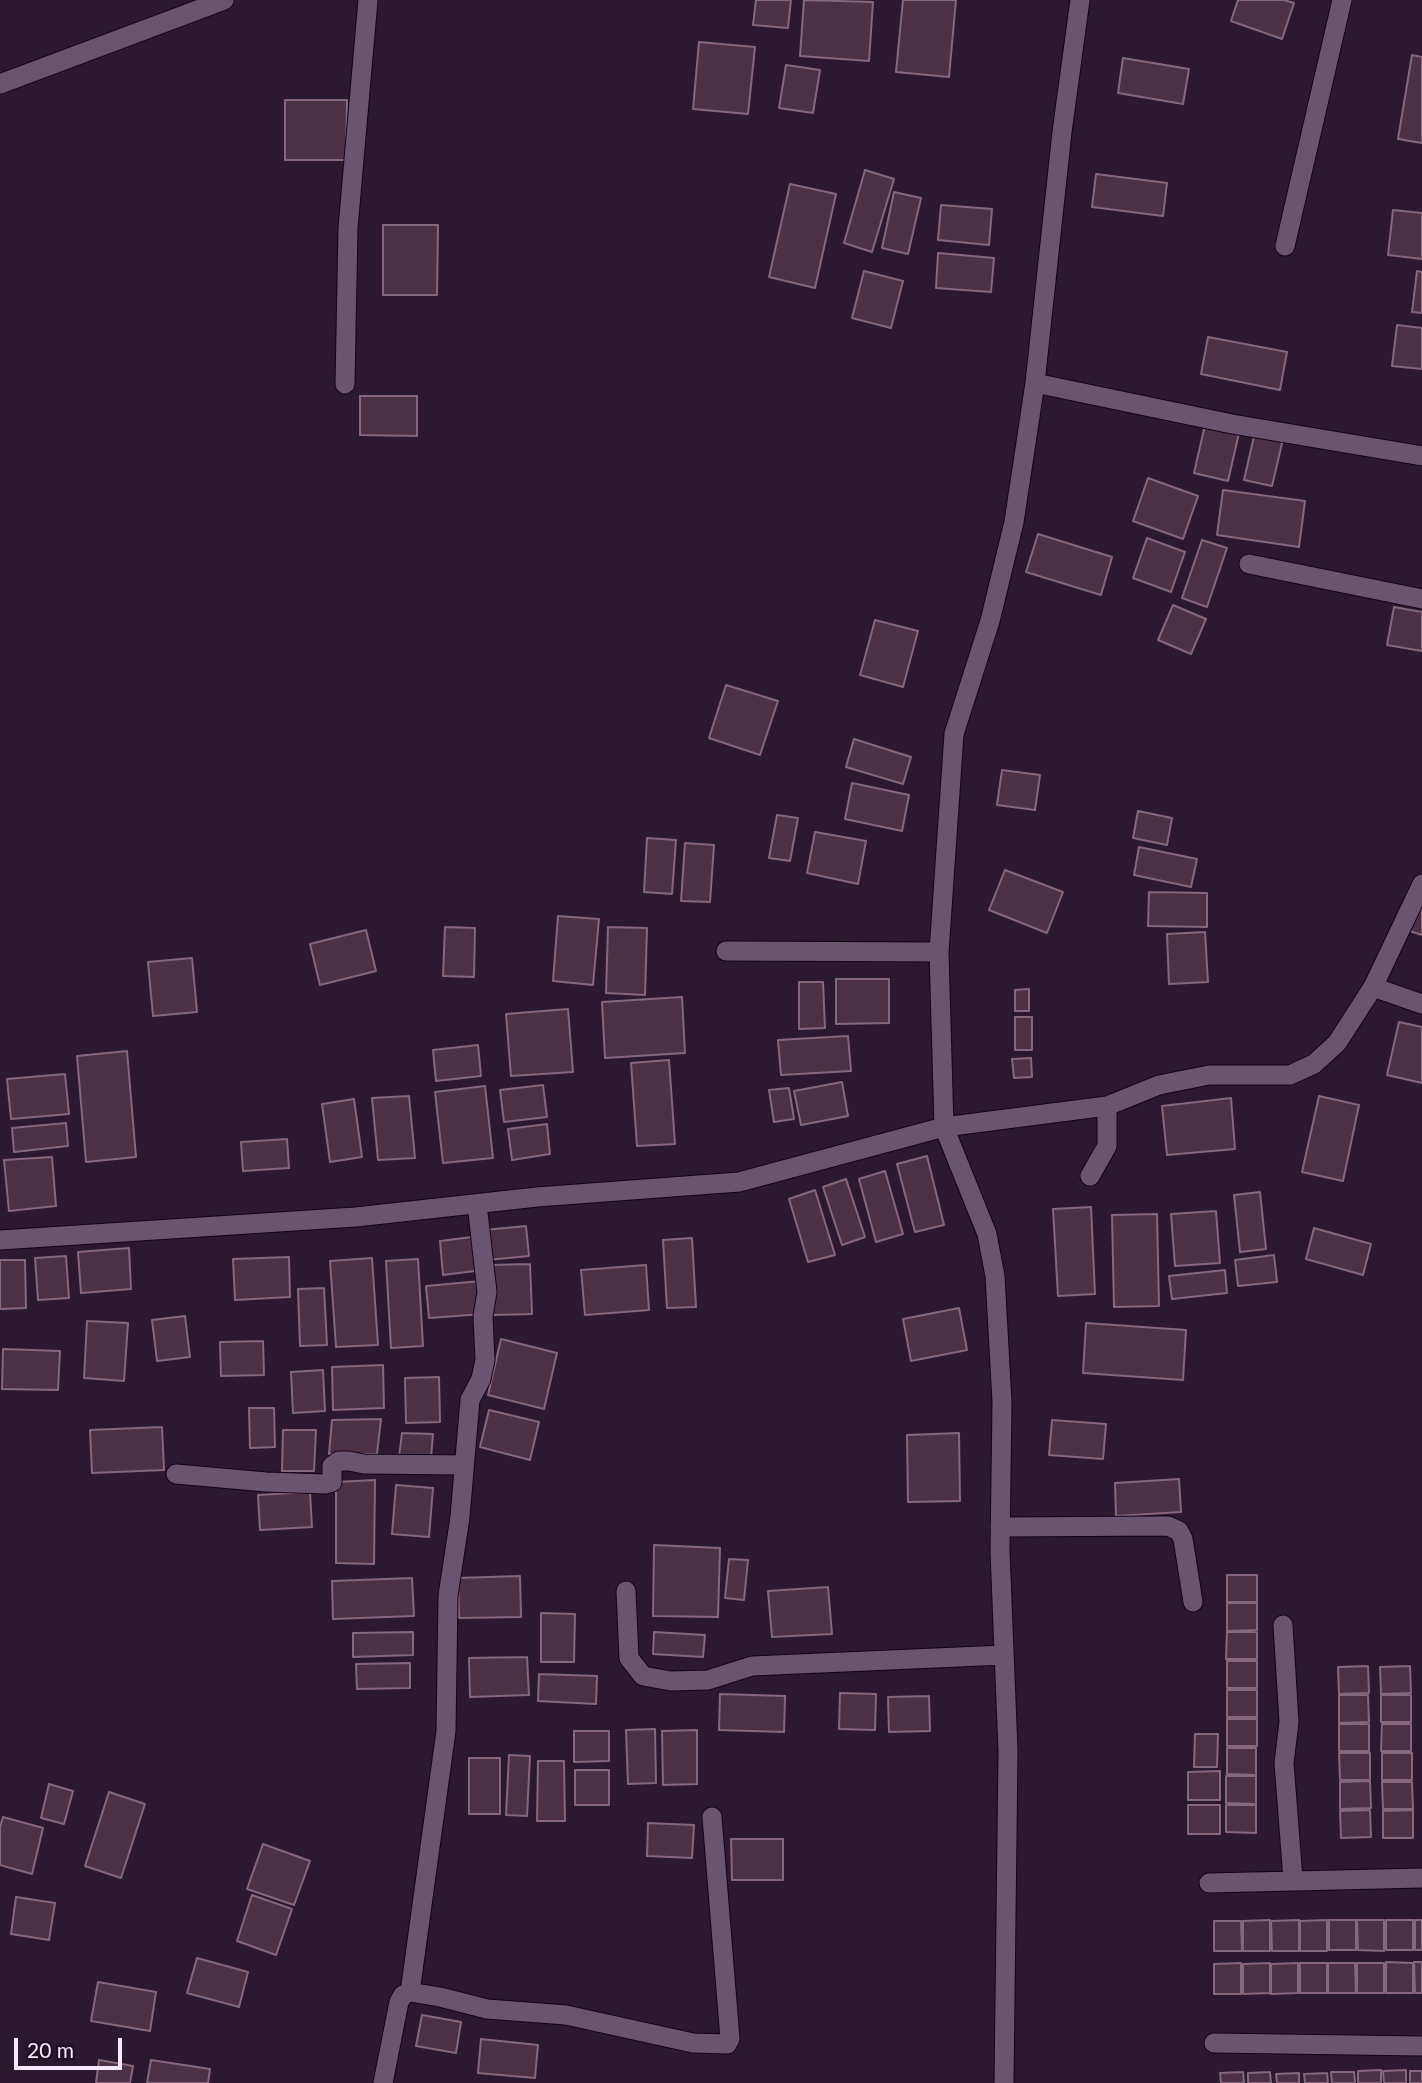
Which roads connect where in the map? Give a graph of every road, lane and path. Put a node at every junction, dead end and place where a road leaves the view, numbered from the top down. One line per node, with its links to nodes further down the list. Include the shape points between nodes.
1 (224, 0): 5 (street)
2 (368, 0): 8 (street, via 348,228)
3 (1080, 0): 7 (street)
4 (1342, 0): 6 (street)
5 (0, 84)
6 (1285, 246)
7 (1035, 383): 9 (street, via 1232,424); 14 (street, via 1014,522 990,621 954,734)
8 (345, 384)
9 (1422, 456)
10 (1249, 564): 11 (street)
11 (1422, 598)
12 (1422, 884): 15 (street)
13 (726, 951): 14 (street)
14 (939, 952): 18 (street)
15 (1373, 987): 16 (street); 17 (street, via 1337,1043 1314,1064 1290,1075 1209,1075 1159,1086)
16 (1422, 1004)
17 (1108, 1106): 18 (street); 19 (street, via 1107,1146)
18 (944, 1127): 20 (street, via 739,1182); 24 (street, via 987,1234 995,1276 1002,1402)
19 (1090, 1177)
20 (477, 1204): 21 (street, via 356,1217); 22 (street, via 486,1292 485,1360 470,1400)
21 (0, 1240)
22 (464, 1465): 23 (street, via 339,1461 332,1466 332,1482 326,1484); 33 (street, via 448,1596 446,1731)
23 (176, 1474)
24 (1000, 1527): 26 (street, via 1168,1527 1179,1531); 28 (street)
25 (626, 1591): 28 (street, via 629,1658 643,1676 671,1681 708,1680 752,1666)
26 (1193, 1602)
27 (1283, 1625): 31 (street, via 1289,1722 1284,1763)
28 (1004, 1655): 37 (street, via 1008,1751)
29 (712, 1817): 33 (street, via 727,2044 693,2043 566,2015 487,2009)
30 (1422, 1878): 31 (street)
31 (1293, 1879): 32 (street)
32 (1209, 1883)
33 (410, 1992): 36 (street, via 399,2002)
34 (1214, 2043): 35 (street)
35 (1422, 2046)
36 (383, 2083)
37 (1004, 2083)

